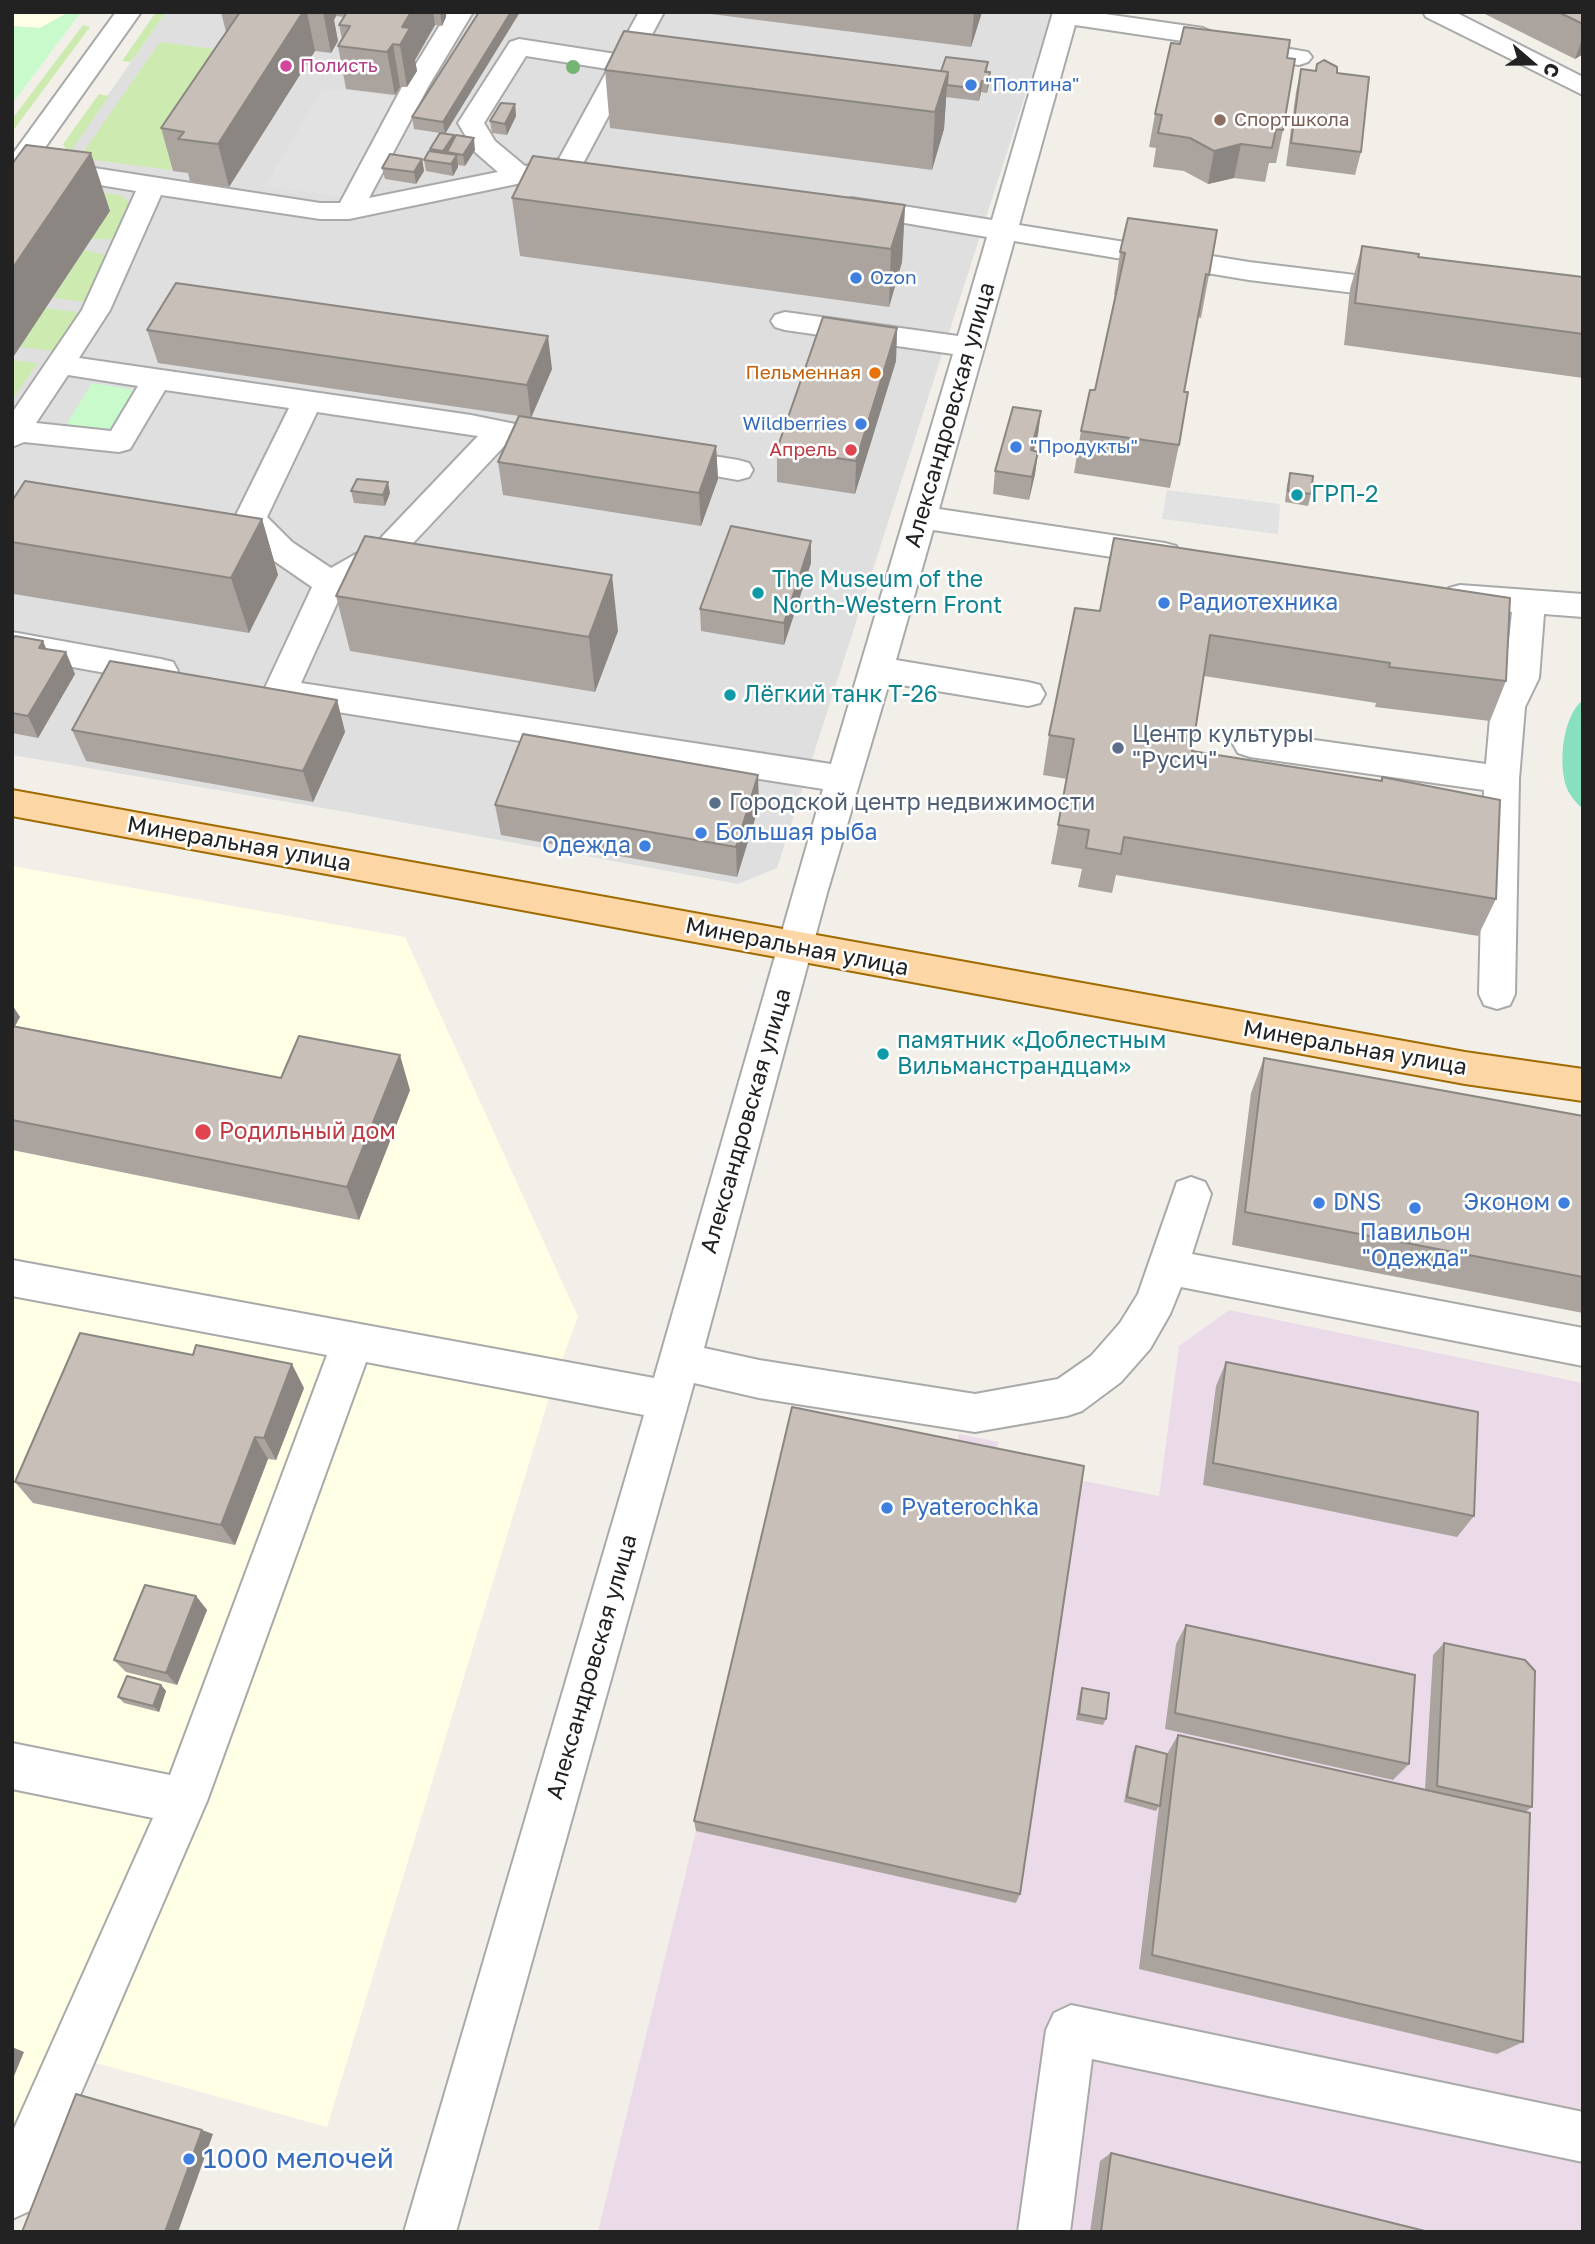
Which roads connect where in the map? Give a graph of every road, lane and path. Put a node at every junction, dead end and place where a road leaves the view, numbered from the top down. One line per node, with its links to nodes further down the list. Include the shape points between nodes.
1 (129, 12): 11 (street)
2 (461, 12): 16 (street)
3 (619, 12): 5 (street)
4 (1435, 12): 9 (street)
5 (650, 14): 8 (street)
6 (1065, 14): 7 (street); 17 (street, Александровская улица)
7 (1299, 57)
8 (622, 63): 10 (street); 13 (street, via 519,47 471,124 484,146)
9 (1583, 87)
10 (569, 164): 12 (street); 13 (street)
11 (16, 169): 14 (street)
12 (596, 169)
13 (520, 176): 16 (street)
14 (152, 186): 16 (street, via 320,211); 21 (street, via 100,304)
15 (827, 202): 17 (street)
16 (349, 211)
17 (1003, 230): 18 (street, via 1249,271); 20 (street, Александровская улица)
18 (1431, 294)
19 (785, 321): 20 (street)
20 (970, 347): 29 (street, Александровская улица)
21 (61, 365): 22 (street); 25 (street)
22 (157, 379): 23 (street); 25 (street, via 119,443)
23 (308, 400): 24 (street); 31 (street, via 250,519 281,550)
24 (500, 432): 26 (street); 31 (street, via 388,550)
25 (15, 435)
26 (590, 447)
27 (630, 453): 28 (street)
28 (738, 470)
29 (921, 517): 30 (street); 36 (street, Александровская улица)
30 (1200, 559)
31 (330, 583): 40 (street, via 267,690)
32 (1431, 592): 33 (street)
33 (1529, 604): 34 (street); 41 (street, via 1522,678 1508,708)
34 (1583, 606)
35 (12, 644): 37 (street)
36 (877, 669): 38 (street); 40 (street, Александровская улица)
37 (187, 676)
38 (1028, 694)
39 (1250, 744): 41 (street)
40 (844, 779): 43 (street, Александровская улица)
41 (1502, 779): 44 (street)
42 (12, 803): 43 (main road, Минеральная улица)
43 (795, 947): 45 (main road, Минеральная улица, via 1438,1064); 51 (street, Александровская улица)
44 (1497, 994)
45 (1583, 1085)
46 (1191, 1194): 47 (street)
47 (1168, 1267): 50 (street); 51 (street, via 1156,1301 1135,1336 1106,1370 1067,1397 975,1413 772,1381)
48 (12, 1278): 49 (street)
49 (353, 1340): 51 (street); 53 (street)
50 (1583, 1347)
51 (674, 1381): 56 (street, Александровская улица)
52 (12, 1766): 53 (street)
53 (184, 1801): 55 (street)
54 (1583, 2137): 57 (street, via 1071,2030)
55 (12, 2193)
56 (430, 2232)
57 (1044, 2232)

